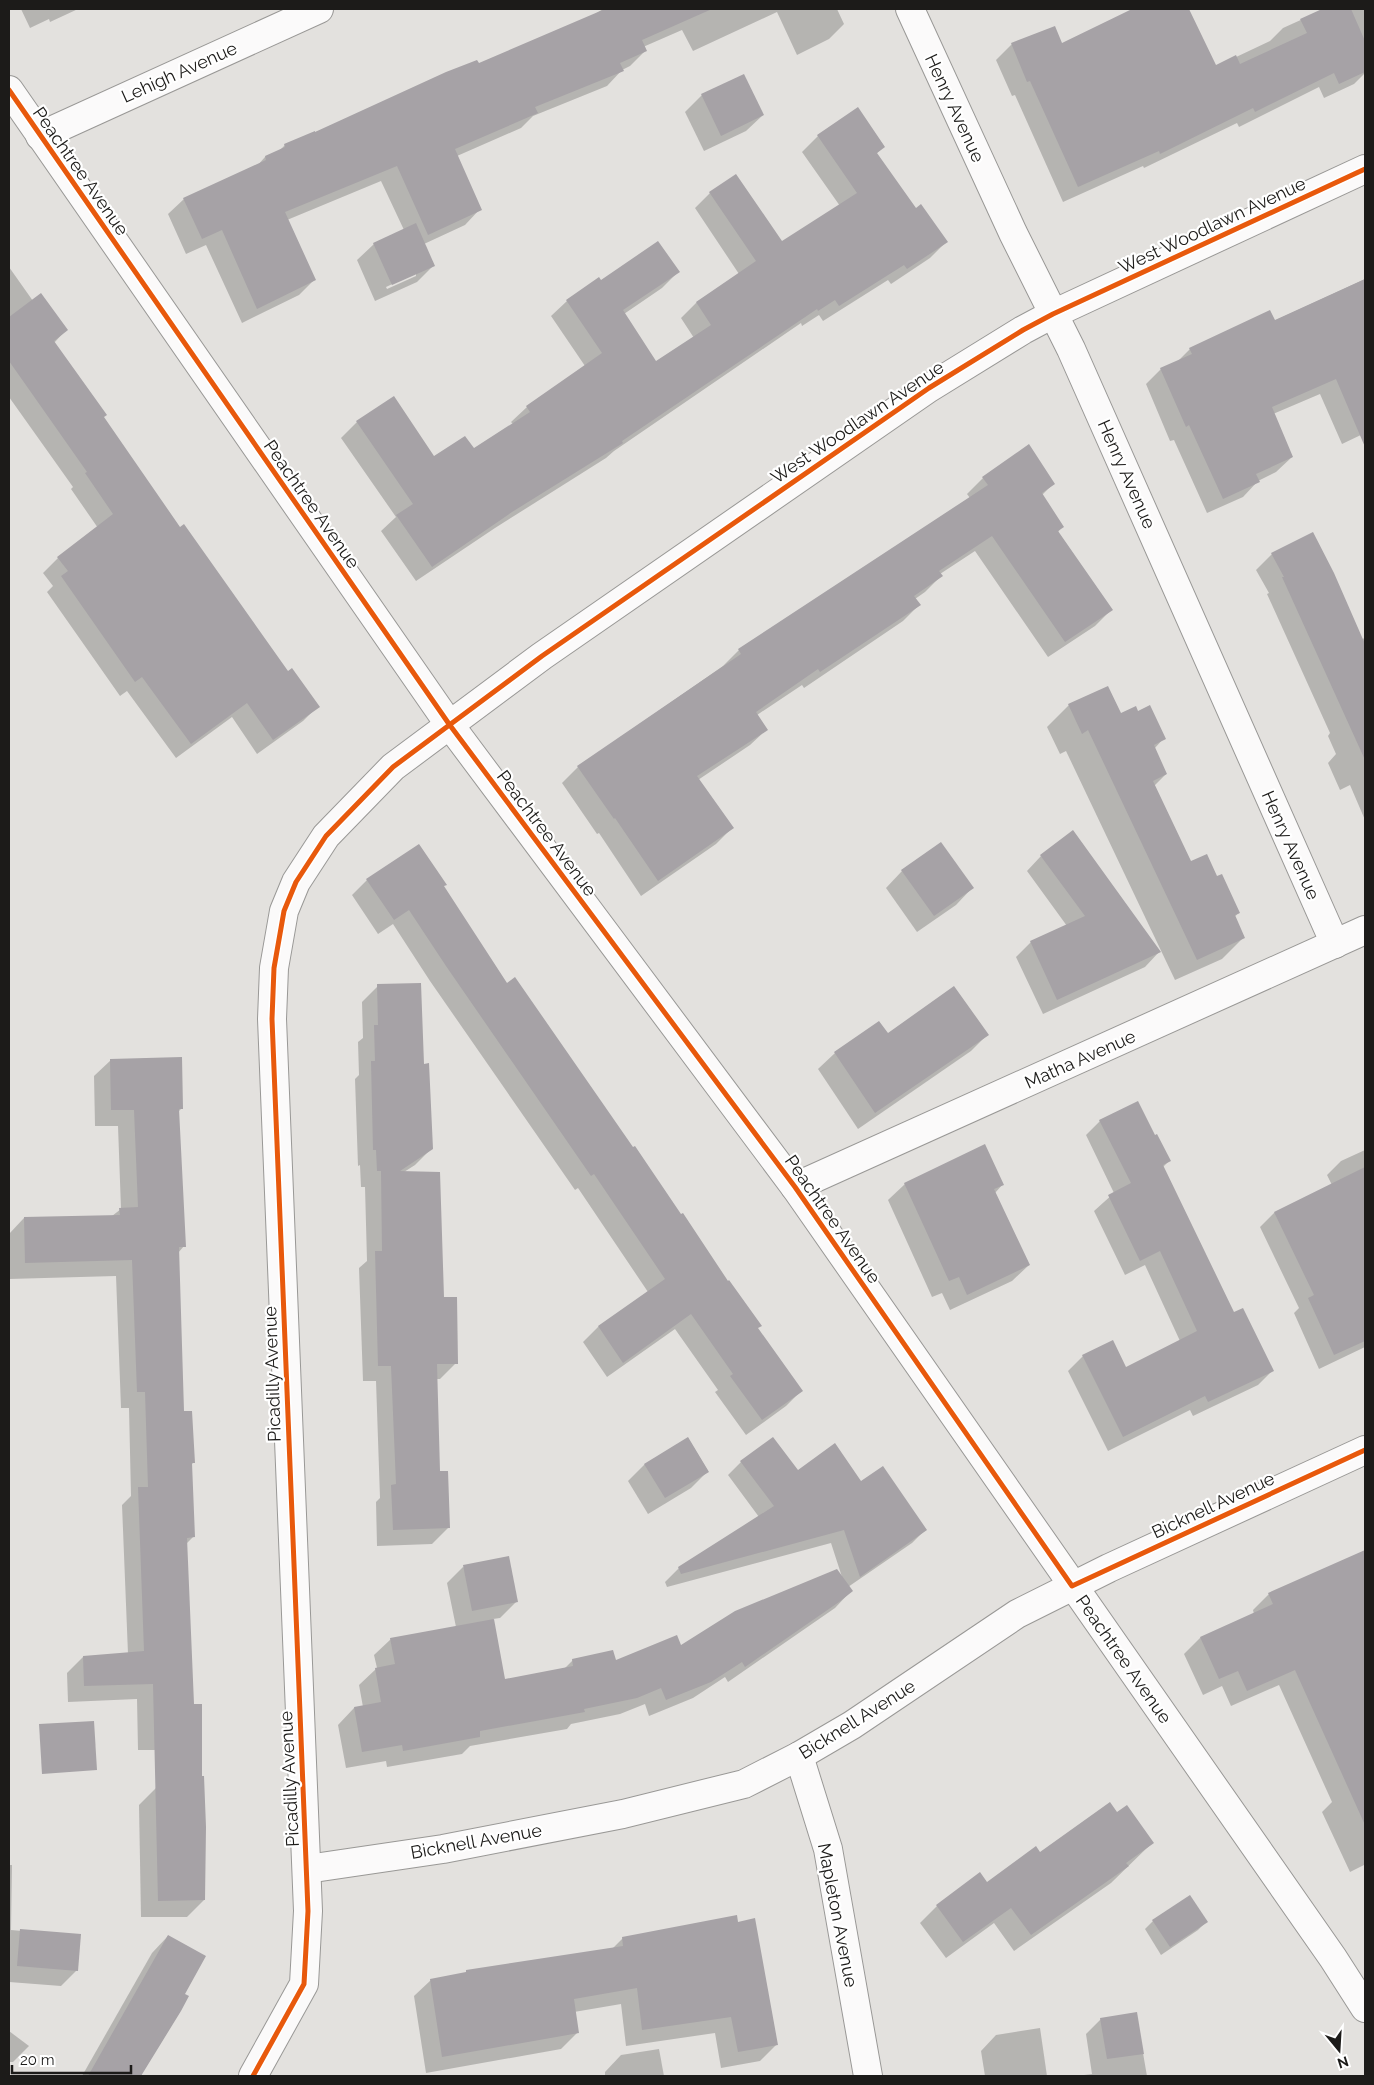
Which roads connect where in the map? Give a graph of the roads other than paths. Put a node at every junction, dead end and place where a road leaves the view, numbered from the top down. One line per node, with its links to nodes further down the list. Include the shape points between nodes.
1 (319, 9): 4 (street, Lehigh Avenue)
2 (910, 9): 6 (street, Henry Avenue)
3 (9, 90): 4 (street, Peachtree Avenue)
4 (40, 136): 7 (street, Peachtree Avenue)
5 (1365, 170): 6 (street, West Woodlawn Avenue)
6 (1053, 314): 7 (street, West Woodlawn Avenue, via 921,393); 9 (street, Henry Avenue)
7 (449, 724): 10 (street, Peachtree Avenue); 14 (street, Picadilly Avenue, via 394,767 326,836 296,882 284,910 274,968 272,1019)
8 (1365, 930): 9 (street, Matha Avenue)
9 (1335, 944): 10 (street, Matha Avenue)
10 (795, 1187): 12 (street, Peachtree Avenue)
11 (1365, 1450): 12 (street, Bicknell Avenue)
12 (1072, 1586): 13 (street, Bicknell Avenue, via 1017,1614 852,1725); 15 (street, Peachtree Avenue)
13 (799, 1756): 14 (street, Bicknell Avenue, via 744,1784 623,1814 443,1849); 17 (street, Mapleton Avenue, via 828,1849)
14 (307, 1869): 16 (street, Picadilly Avenue, via 304,1984)
15 (1365, 2008)
16 (252, 2076)
17 (868, 2076)

